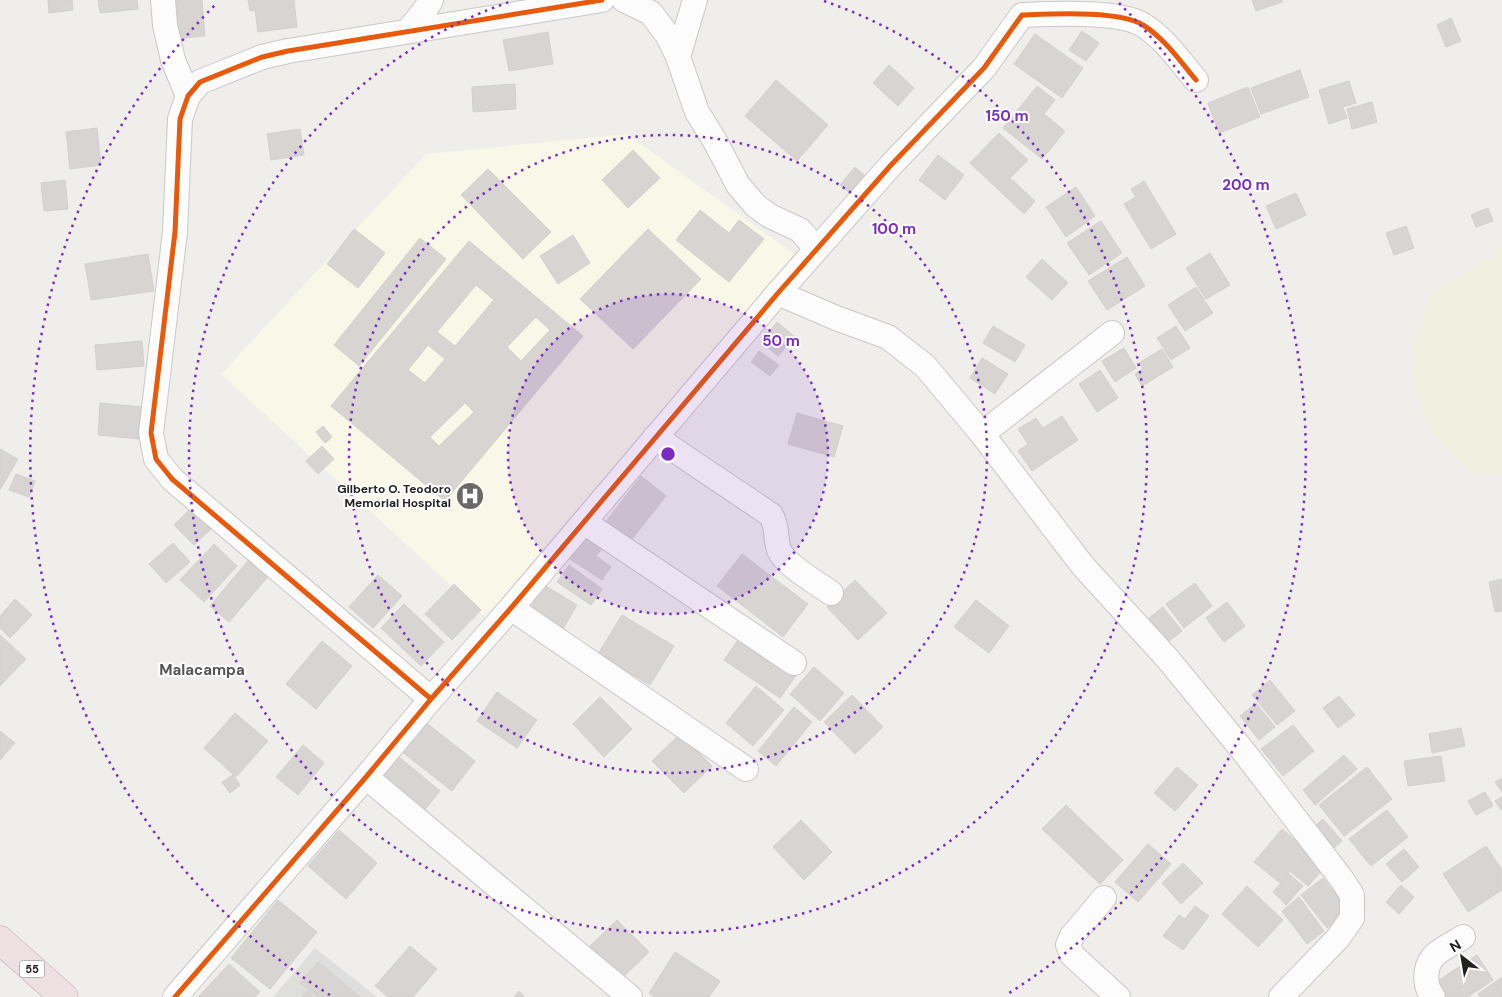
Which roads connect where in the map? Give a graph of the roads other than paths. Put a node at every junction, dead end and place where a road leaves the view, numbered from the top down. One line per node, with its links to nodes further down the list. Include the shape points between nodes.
1 (163, 0): 10 (street, via 173,60)
2 (431, 0): 7 (street)
3 (602, 0): 7 (street)
4 (624, 0): 8 (street, via 651,13)
5 (695, 0): 8 (street)
6 (1020, 8): 9 (street, via 1126,17 1156,34); 11 (street, via 984,68)
7 (408, 31): 10 (street, via 262,57 200,82)
8 (678, 57): 11 (street, via 696,112 738,185 756,206 800,230)
9 (1196, 80)
10 (188, 96): 20 (street, via 180,119 175,232 151,433 156,458 172,479)
11 (816, 249): 12 (street)
12 (778, 293): 14 (street, via 888,337 925,366); 15 (street)
13 (1112, 333): 14 (street)
14 (982, 434): 30 (street, via 1083,566 1167,658 1244,752 1352,896 1352,918 1338,938)
15 (656, 437): 16 (street); 17 (street, via 771,515 776,522 778,548 783,558)
16 (584, 522): 18 (street); 19 (street)
17 (831, 593)
18 (511, 608): 20 (street); 21 (street)
19 (794, 663)
20 (431, 699): 22 (street)
21 (746, 769)
22 (366, 777): 27 (street); 28 (street)
23 (1104, 898): 29 (street, via 1068,945 1072,956)
24 (1463, 937): 31 (street, via 1434,956 1427,969 1426,980)
25 (0, 940): 26 (highway, 55)
26 (64, 997)
27 (174, 997)
28 (630, 997)
29 (1118, 997)
30 (1281, 997)
31 (1433, 997)

